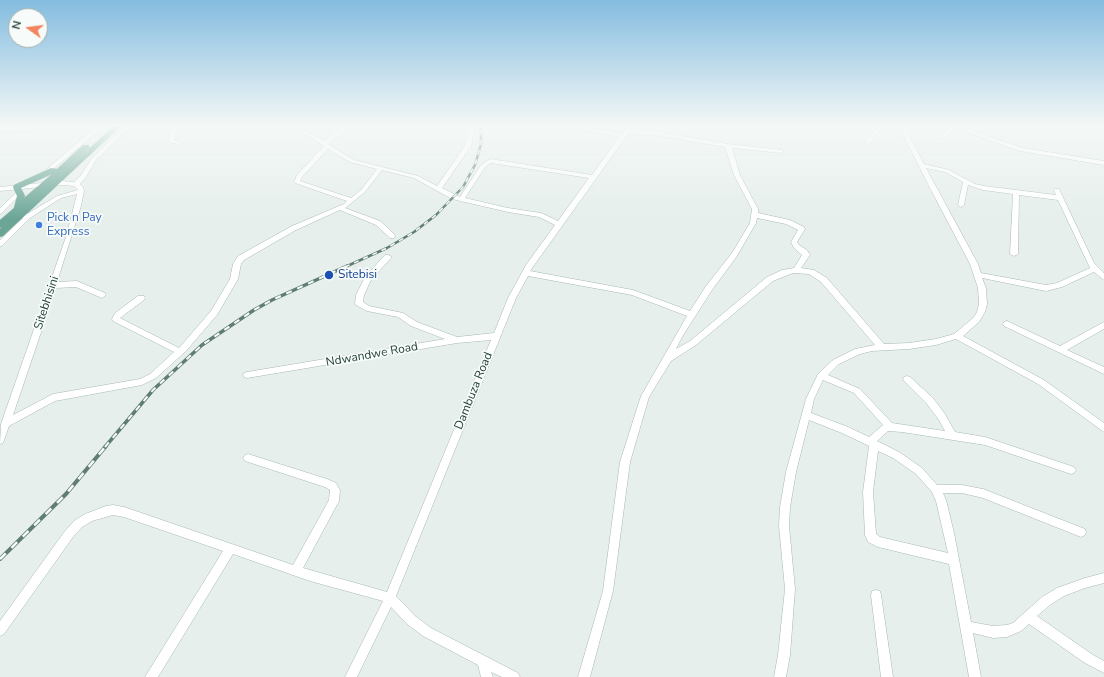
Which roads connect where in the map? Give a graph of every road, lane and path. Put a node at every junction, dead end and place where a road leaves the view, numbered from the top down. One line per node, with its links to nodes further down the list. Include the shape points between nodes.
1 (68, 157): 16 (street)
2 (75, 157): 16 (main road)
3 (89, 157): 18 (main road)
4 (96, 157): 20 (street)
5 (315, 157): 27 (street, via 296,182)
6 (345, 157): 14 (street)
7 (461, 157): 21 (street)
8 (608, 157): 15 (street, Dambuza Road)
9 (731, 157): 33 (street, via 737,175 753,204)
10 (918, 157): 13 (street)
11 (1064, 157): 12 (street)
12 (1104, 163)
13 (922, 165): 17 (street, via 946,171); 44 (street)
14 (381, 168): 21 (street, via 416,177); 27 (street, via 363,191)
15 (593, 177): 28 (street, via 490,162 483,166); 34 (street, Dambuza Road)
16 (42, 180): 18 (street); 23 (main road); 32 (main road)
17 (966, 181): 24 (street, via 983,188); 29 (street)
18 (58, 183): 20 (street); 32 (main road)
19 (0, 188): 23 (street)
20 (78, 188): 32 (street); 46 (street, Sitebhisini, via 78,206)
21 (438, 190): 28 (street)
22 (1057, 190): 26 (street)
23 (18, 191): 25 (street); 31 (street); 32 (main road)
24 (1016, 192): 26 (street); 39 (street)
25 (0, 194)
26 (1061, 198): 41 (street)
27 (352, 200): 30 (street)
28 (461, 200): 34 (street, via 541,215)
29 (961, 205)
30 (340, 208): 37 (street, via 378,223); 57 (street, via 294,228 241,258 236,264 234,279 214,313)
31 (0, 212)
32 (23, 213): 35 (main road); 36 (main road); 38 (street)
33 (755, 215): 42 (street, via 788,222 802,229 794,242 806,255); 49 (street, via 752,226 735,254)
34 (560, 224): 43 (street, Dambuza Road)
35 (0, 225)
36 (0, 234)
37 (392, 236)
38 (0, 244)
39 (1014, 254)
40 (388, 257): 54 (street, via 368,279 359,303 367,308 400,315 414,324)
41 (1094, 269): 44 (street, via 1046,288); 45 (street)
42 (796, 270): 55 (street, via 811,272 824,280); 58 (street, via 770,279 693,343)
43 (526, 273): 49 (street, via 634,293); 52 (street, Dambuza Road, via 512,298)
44 (978, 275): 53 (street, via 984,296 981,312 970,326)
45 (1104, 277)
46 (53, 285): 47 (street, via 77,284); 64 (street, Sitebhisini)
47 (102, 295)
48 (141, 298): 57 (street, via 118,315 116,320)
49 (692, 315): 58 (street)
50 (1007, 324): 56 (street)
51 (1104, 325): 56 (street)
52 (497, 336): 54 (street, Ndwandwe Road); 81 (street, Dambuza Road)
53 (957, 336): 55 (street, via 923,344); 68 (street, via 1041,382)
54 (457, 340): 60 (street, Ndwandwe Road)
55 (882, 347): 61 (street, via 852,353 836,362)
56 (1060, 350): 59 (street)
57 (180, 352): 66 (street, via 148,380 53,398)
58 (669, 358): 91 (street, via 645,396 625,462 608,591)
59 (1104, 371)
60 (247, 375)
61 (821, 376): 65 (street, via 810,399); 67 (street, via 857,391)
62 (907, 379): 69 (street, via 938,412)
63 (0, 411): 64 (street)
64 (10, 411): 66 (street, Sitebhisini)
65 (806, 415): 71 (street); 92 (street, via 785,507 790,589)
66 (5, 424): 70 (street, Sitebhisini)
67 (890, 427): 69 (street); 71 (street, via 881,431)
68 (1104, 428)
69 (952, 435): 73 (street, via 985,441)
70 (0, 440)
71 (872, 443): 74 (street, via 911,465); 77 (street, via 868,492 872,538 878,542)
72 (248, 458): 78 (street, via 327,483 335,490 330,510)
73 (1072, 470)
74 (935, 489): 75 (street, via 962,489 983,494); 77 (street, via 942,507)
75 (1081, 532)
76 (231, 548): 78 (street); 84 (street, via 124,512 106,510 78,524 69,534); 87 (street)
77 (953, 560): 83 (street)
78 (296, 571): 81 (street)
79 (1104, 578): 82 (street, via 1061,592 1046,601)
80 (876, 596): 93 (street)
81 (390, 598): 85 (street, via 427,632); 88 (street, Dambuza Road)
82 (1029, 617): 83 (street, via 1017,627 1003,632); 86 (street)
83 (965, 626): 94 (street)
84 (0, 630)
85 (483, 662): 89 (street); 90 (street)
86 (1104, 667)
87 (151, 677)
88 (351, 677)
89 (487, 677)
90 (514, 677)
91 (584, 677)
92 (780, 677)
93 (887, 677)
94 (975, 677)

